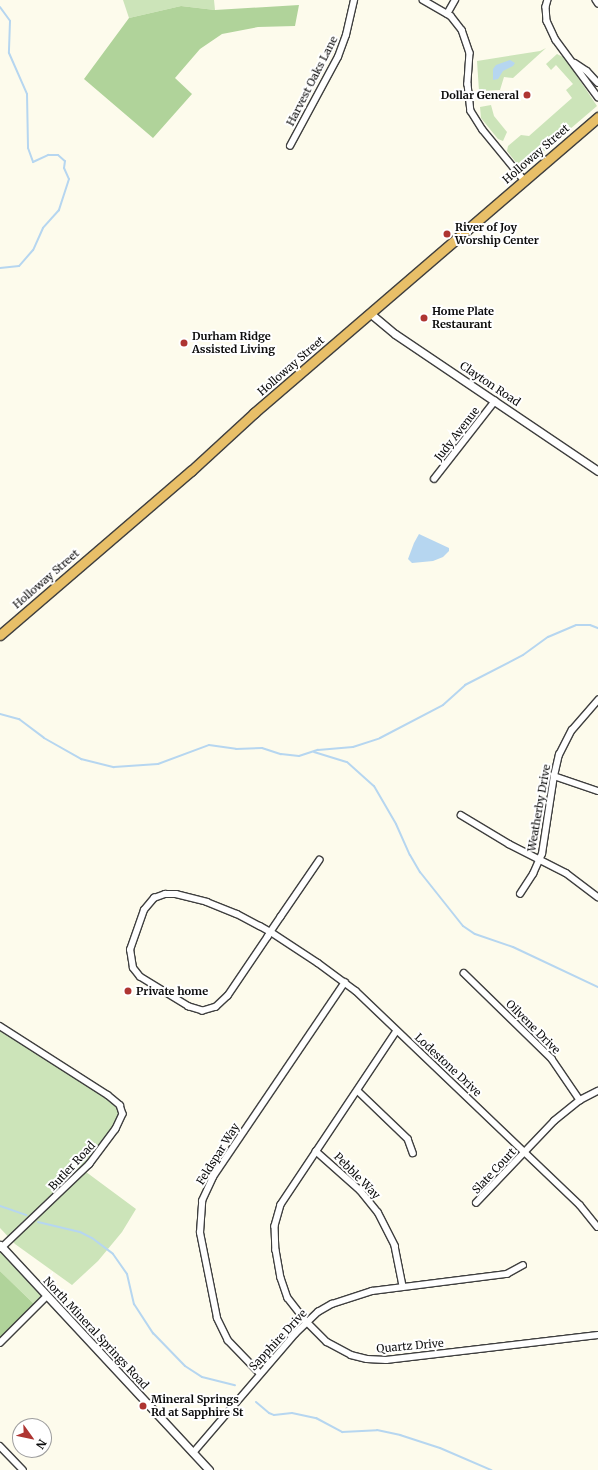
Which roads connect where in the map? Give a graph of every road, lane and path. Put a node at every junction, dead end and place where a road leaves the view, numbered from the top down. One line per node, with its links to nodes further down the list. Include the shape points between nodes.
1 (354, 0): 12 (street, Harvest Oaks Lane, via 338,57)
2 (423, 0): 7 (street)
3 (455, 0): 7 (street)
4 (548, 0): 8 (street, via 547,20 556,40)
5 (596, 0): 6 (street)
6 (598, 3)
7 (447, 14): 13 (street, via 462,30 470,53 468,84 471,111 483,130)
8 (573, 61): 9 (street); 10 (street)
9 (598, 83)
10 (598, 97)
11 (598, 117): 13 (highway, Holloway Street)
12 (290, 146)
13 (524, 180): 14 (highway, Holloway Street)
14 (370, 314): 15 (street, Clayton Road, via 395,334); 18 (highway, Holloway Street)
15 (495, 401): 16 (street, Clayton Road); 17 (street, Judy Avenue)
16 (598, 471)
17 (434, 479)
18 (0, 635)
19 (598, 700): 20 (street, Weatherby Drive, via 572,730 559,755)
20 (554, 776): 21 (street); 24 (street, Weatherby Drive, via 545,843)
21 (598, 791)
22 (461, 815): 24 (street, Weatherby Drive)
23 (320, 860): 27 (street, Lodestone Drive)
24 (540, 861): 25 (street, Weatherby Drive); 26 (street, via 566,873)
25 (520, 894)
26 (598, 897)
27 (271, 932): 27 (street, Lodestone Drive, via 213,905 176,894 165,894 154,898 144,910 131,943 130,957 136,973 147,982 189,1007 210,1010 221,1004 228,996); 29 (street, Lodestone Drive)
28 (464, 973): 34 (street, Oilvene Drive, via 552,1059)
29 (345, 982): 31 (street, Lodestone Drive); 47 (street, Feldspar Way, via 213,1177 202,1201 200,1233 217,1318 228,1341)
30 (0, 1026): 40 (street, Butler Road, via 108,1095 120,1105 123,1114 116,1129 90,1164)
31 (397, 1031): 32 (street, Quartz Drive); 36 (street, Lodestone Drive)
32 (358, 1091): 35 (street, Quartz Drive); 37 (street, via 408,1139)
33 (598, 1091): 34 (street, Slate Court)
34 (580, 1100): 36 (street, Slate Court)
35 (316, 1152): 42 (street, Pebble Way, via 360,1190 378,1212 395,1246); 44 (street, Quartz Drive, via 287,1194 275,1226 276,1250 284,1289)
36 (525, 1152): 38 (street, Slate Court); 39 (street, Lodestone Drive, via 580,1205)
37 (413, 1153)
38 (476, 1203)
39 (598, 1227)
40 (1, 1247): 43 (street, North Mineral Springs Road)
41 (523, 1265): 42 (street, Sapphire Drive, via 507,1274)
42 (403, 1286): 44 (street, Sapphire Drive, via 347,1298 332,1304)
43 (47, 1296): 46 (street); 49 (street, North Mineral Springs Road)
44 (307, 1322): 45 (street, Quartz Drive, via 336,1348 359,1358 375,1360); 47 (street, Sapphire Drive)
45 (598, 1335)
46 (0, 1343)
47 (260, 1374): 49 (street, Sapphire Drive)
48 (0, 1446): 50 (street)
49 (193, 1453): 51 (street, North Mineral Springs Road)
50 (22, 1470)
51 (209, 1470)

